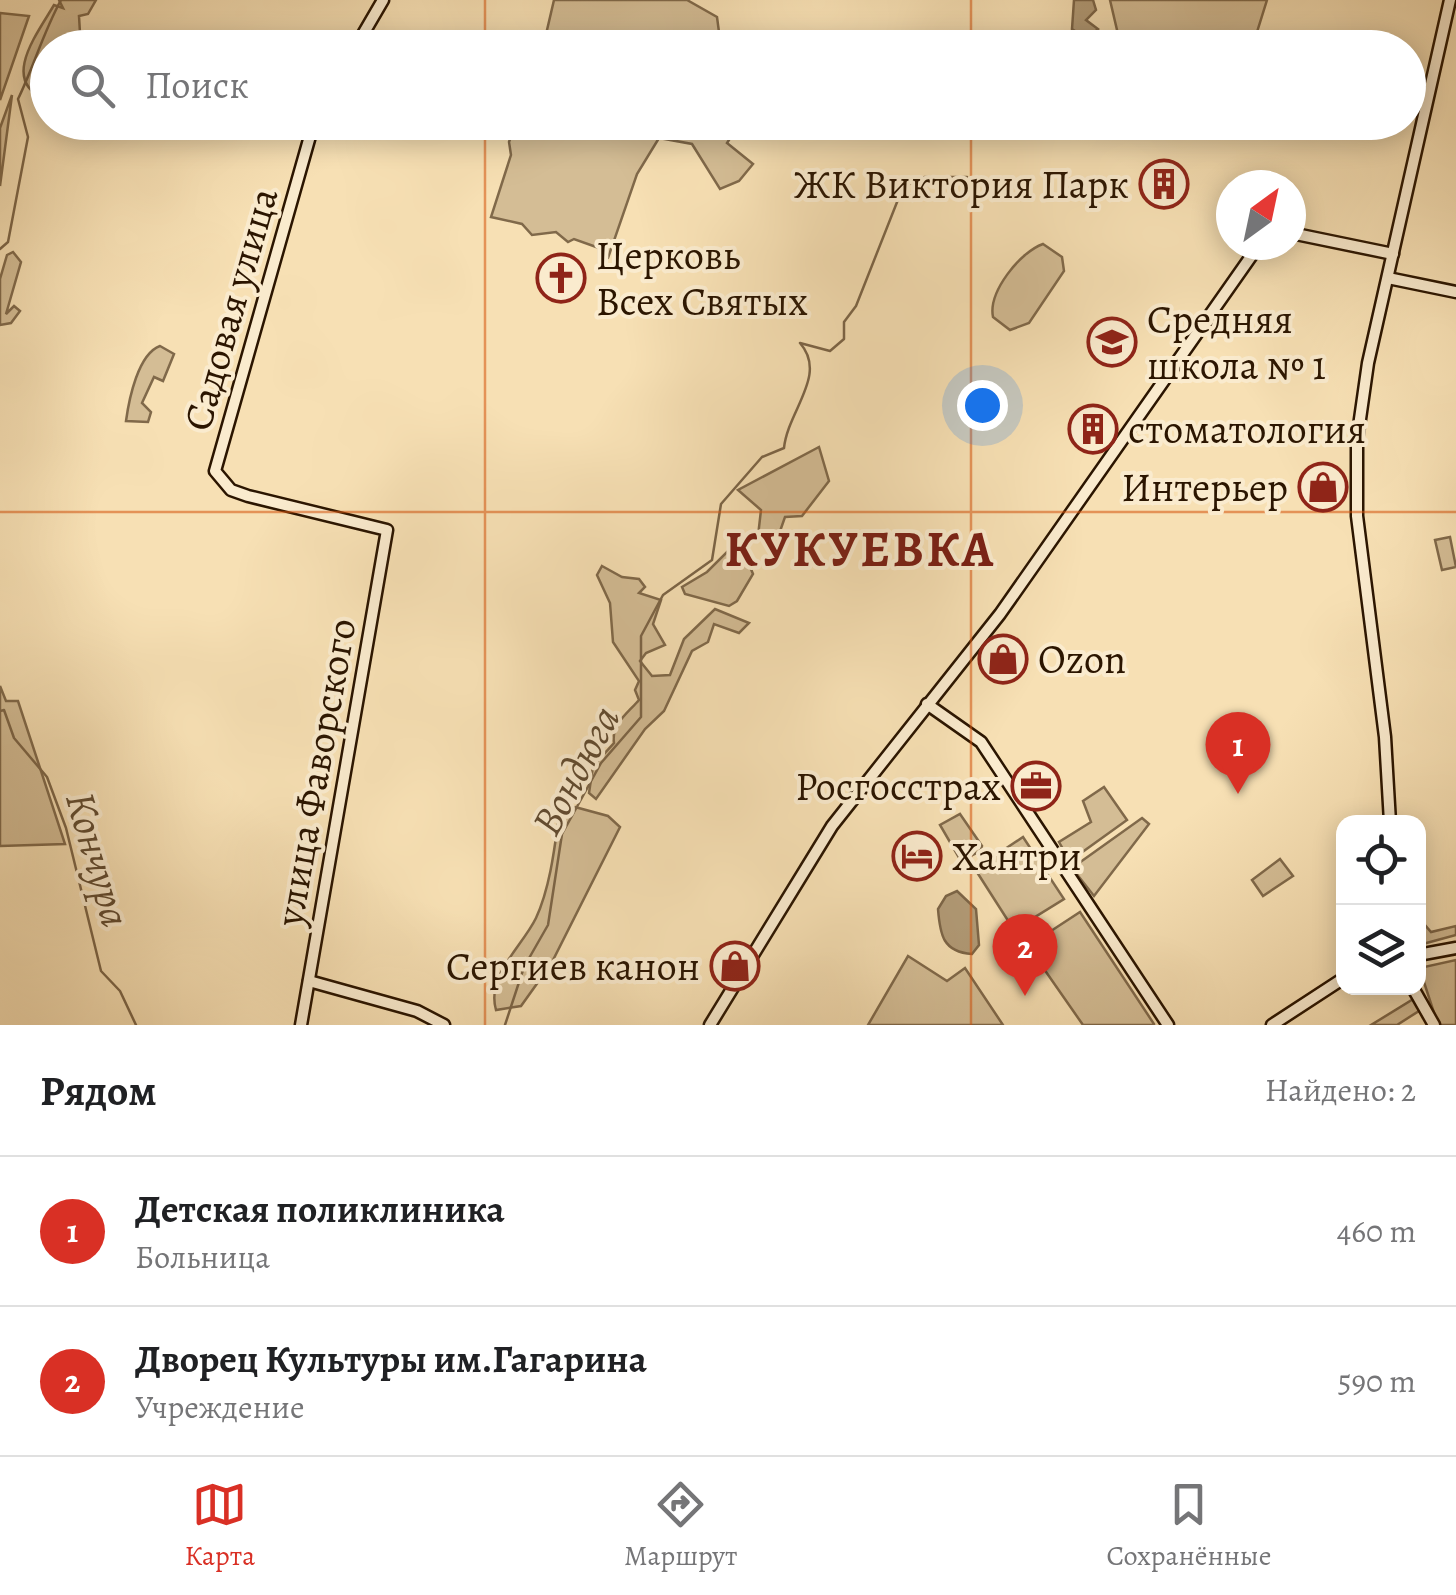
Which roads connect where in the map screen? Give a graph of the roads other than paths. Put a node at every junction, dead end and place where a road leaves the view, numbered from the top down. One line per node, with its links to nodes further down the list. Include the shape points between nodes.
1 (383, 0): 3 (main road)
2 (1450, 0): 4 (main road)
3 (366, 30)
4 (1426, 107)
5 (309, 140): 12 (main road, Садовая улица, via 215,472 231,490 248,496)
6 (1419, 140): 8 (main road)
7 (1306, 236): 8 (main road)
8 (1393, 254): 10 (main road)
9 (1248, 260): 13 (main road, via 1000,614)
10 (1388, 278): 11 (main road); 14 (main road, via 1364,384 1355,483)
11 (1456, 292)
12 (387, 530): 17 (main road, улица Фаворского)
13 (927, 704): 22 (main road, via 811,857); 23 (main road, via 980,742)
14 (1390, 815)
15 (1456, 948): 16 (main road)
16 (1426, 954)
17 (309, 981): 20 (main road, улица Фаворского); 21 (main road)
18 (1336, 983): 24 (main road)
19 (1417, 995): 25 (main road)
20 (301, 1025)
21 (444, 1025)
22 (710, 1025)
23 (1168, 1025)
24 (1272, 1025)
25 (1434, 1025)

